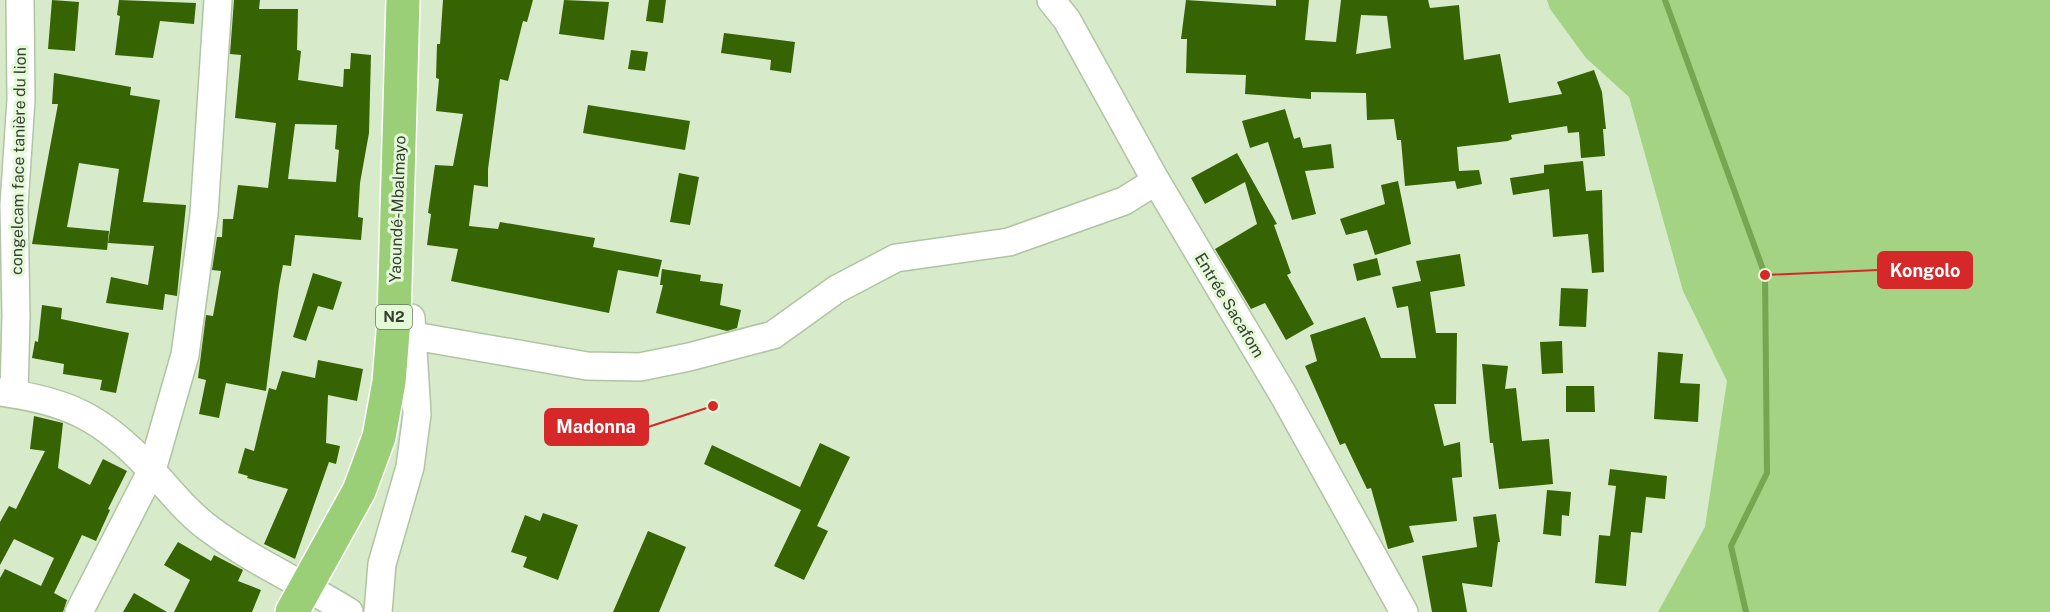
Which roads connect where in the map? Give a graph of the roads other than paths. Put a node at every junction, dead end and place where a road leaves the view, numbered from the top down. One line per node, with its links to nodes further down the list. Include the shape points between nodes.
1 (20, 0): 8 (street, congelcam face tanière du lion, via 21,100 14,205 16,316)
2 (218, 0): 9 (street, via 204,214 192,306 185,355)
3 (403, 0): 6 (highway, Yaoundé-Mbalmayo / N2)
4 (1051, 0): 5 (street, Entrée Sacafom, via 1067,20)
5 (1156, 181): 7 (street, via 1124,201 1009,242 896,258 837,289 773,335 689,357 640,367 587,366); 14 (street, Entrée Sacafom, via 1284,396)
6 (394, 244): 7 (street); 10 (highway, Yaoundé-Mbalmayo / N2, via 394,320 379,437 359,491)
7 (414, 336): 13 (street, via 417,414 410,468 382,564)
8 (7, 393): 9 (street, via 79,410 119,436)
9 (152, 470): 10 (street, via 174,498 210,530); 11 (street)
10 (300, 599): 12 (street)
11 (79, 612)
12 (349, 612)
13 (378, 612)
14 (1404, 612)

